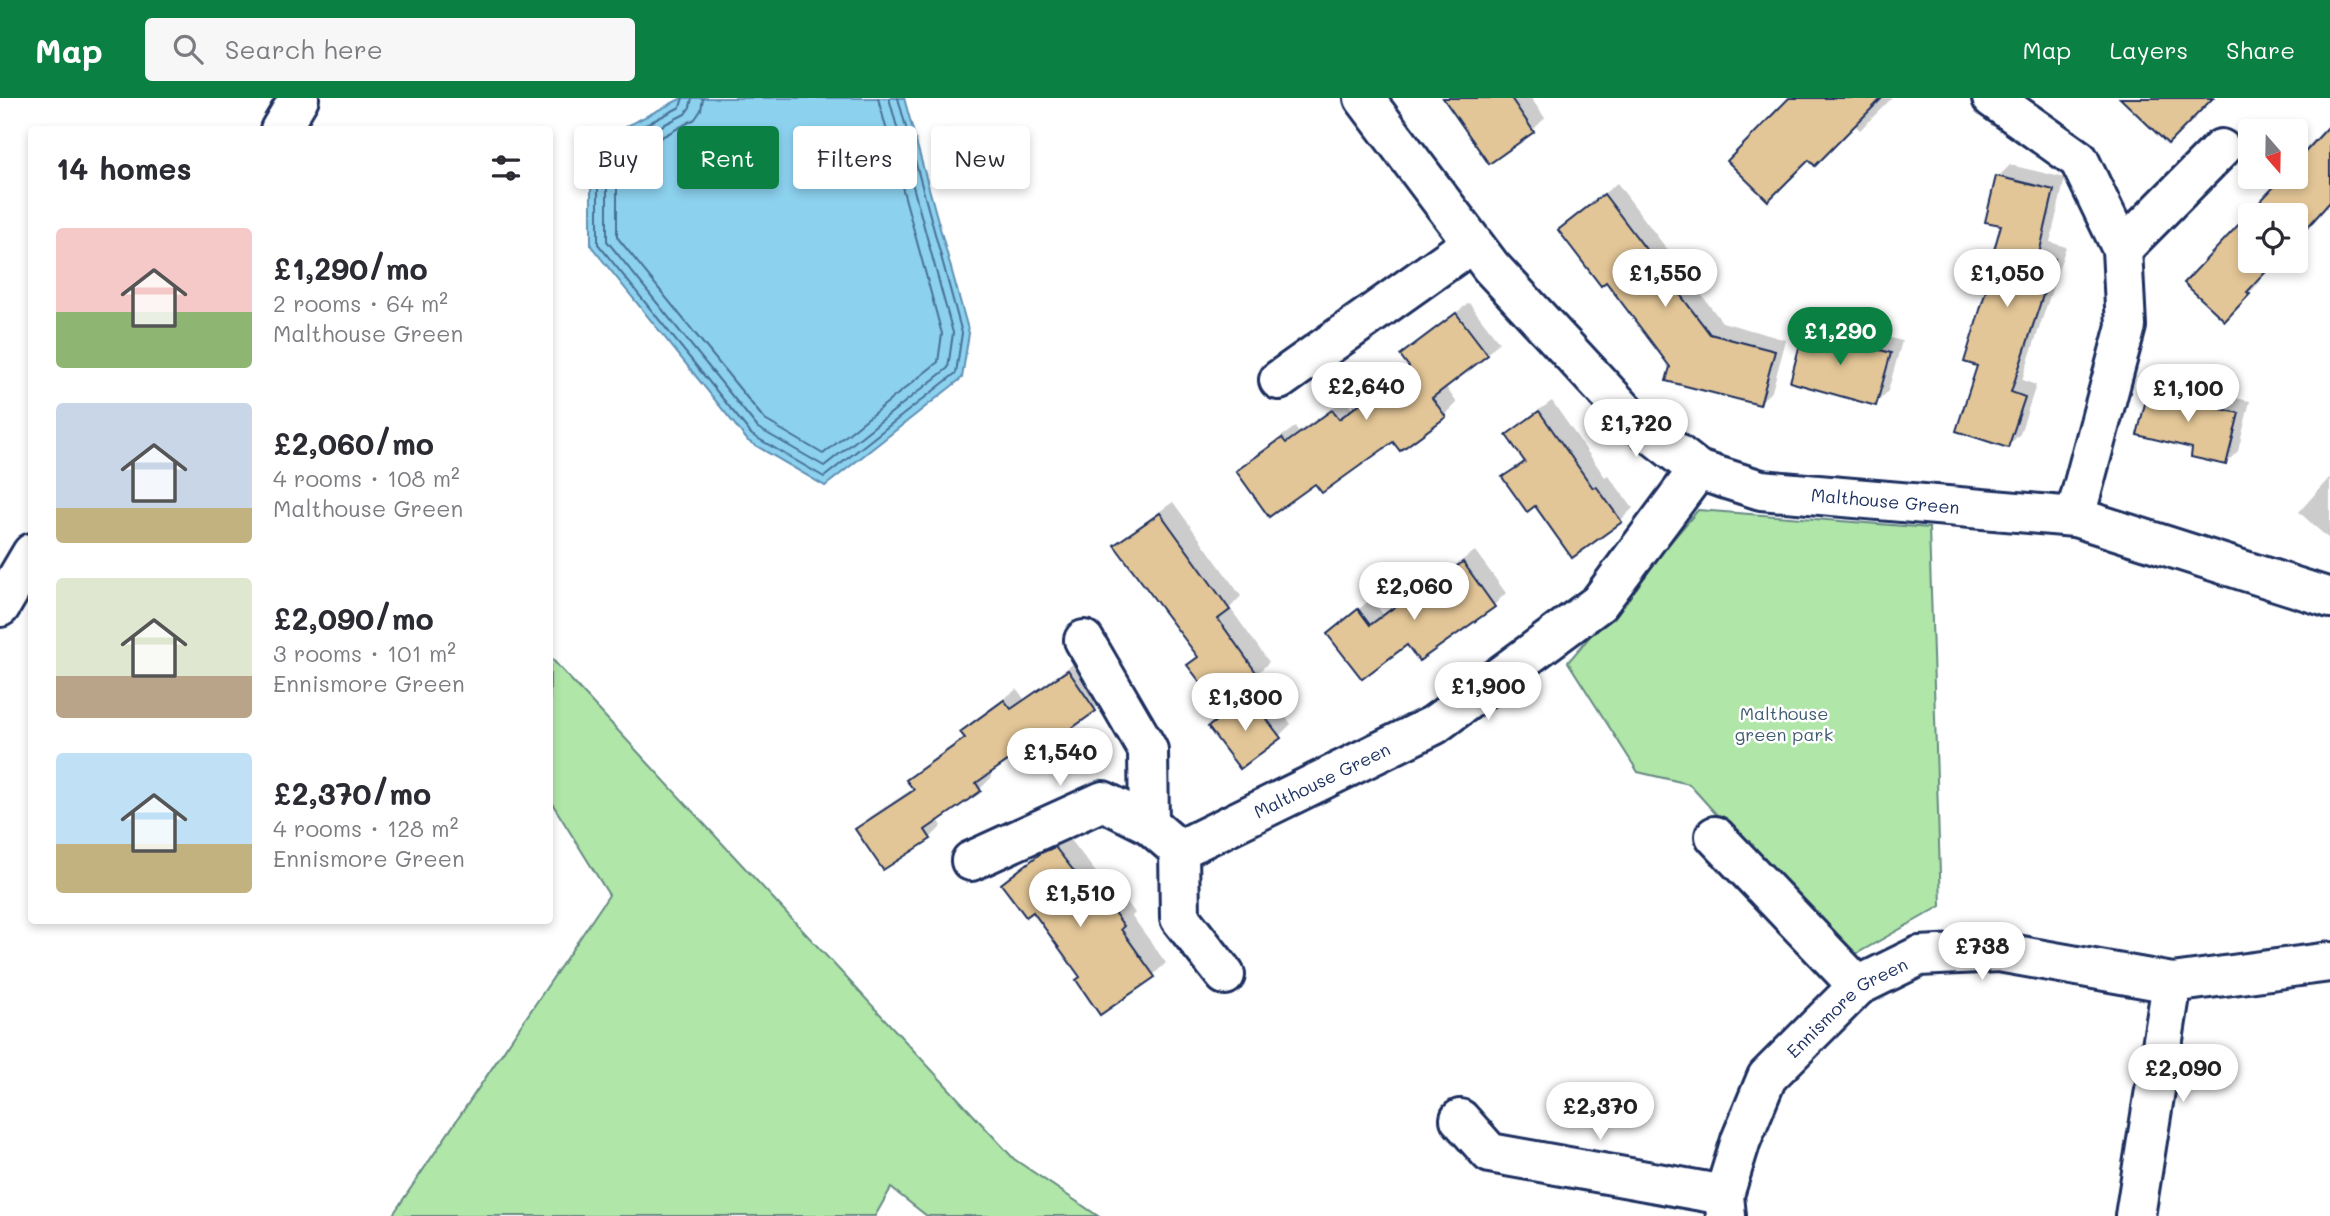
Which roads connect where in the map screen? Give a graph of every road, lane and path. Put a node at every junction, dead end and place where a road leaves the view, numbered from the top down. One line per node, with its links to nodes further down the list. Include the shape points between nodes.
1 (299, 98): 4 (street)
2 (1364, 98): 6 (street, Malthouse Green)
3 (1992, 98): 7 (street, via 2079,160)
4 (282, 126)
5 (2221, 149): 7 (street)
6 (1472, 243): 8 (street); 9 (street, Malthouse Green, via 1630,417)
7 (2122, 249): 10 (street, via 2126,326)
8 (1279, 380)
9 (1698, 470): 10 (street, Malthouse Green, via 1761,490); 17 (street, Malthouse Green, via 1599,603 1434,725)
10 (2075, 517): 12 (street, Malthouse Green)
11 (28, 560): 13 (street)
12 (2330, 598)
13 (0, 607)
14 (1084, 640): 15 (street, via 1148,750)
15 (1149, 824): 17 (street); 18 (street, via 1103,802)
16 (1715, 836): 22 (street)
17 (1179, 850): 20 (street, via 1180,918)
18 (971, 861)
19 (2330, 962): 21 (street, Ennismore Green)
20 (1224, 975)
21 (2172, 984): 22 (street, Ennismore Green, via 1999,952 1919,956); 25 (street)
22 (1858, 986): 24 (street, Ennismore Green, via 1766,1077 1741,1140)
23 (1460, 1119): 24 (street, via 1490,1153)
24 (1725, 1205)
25 (2135, 1216)

